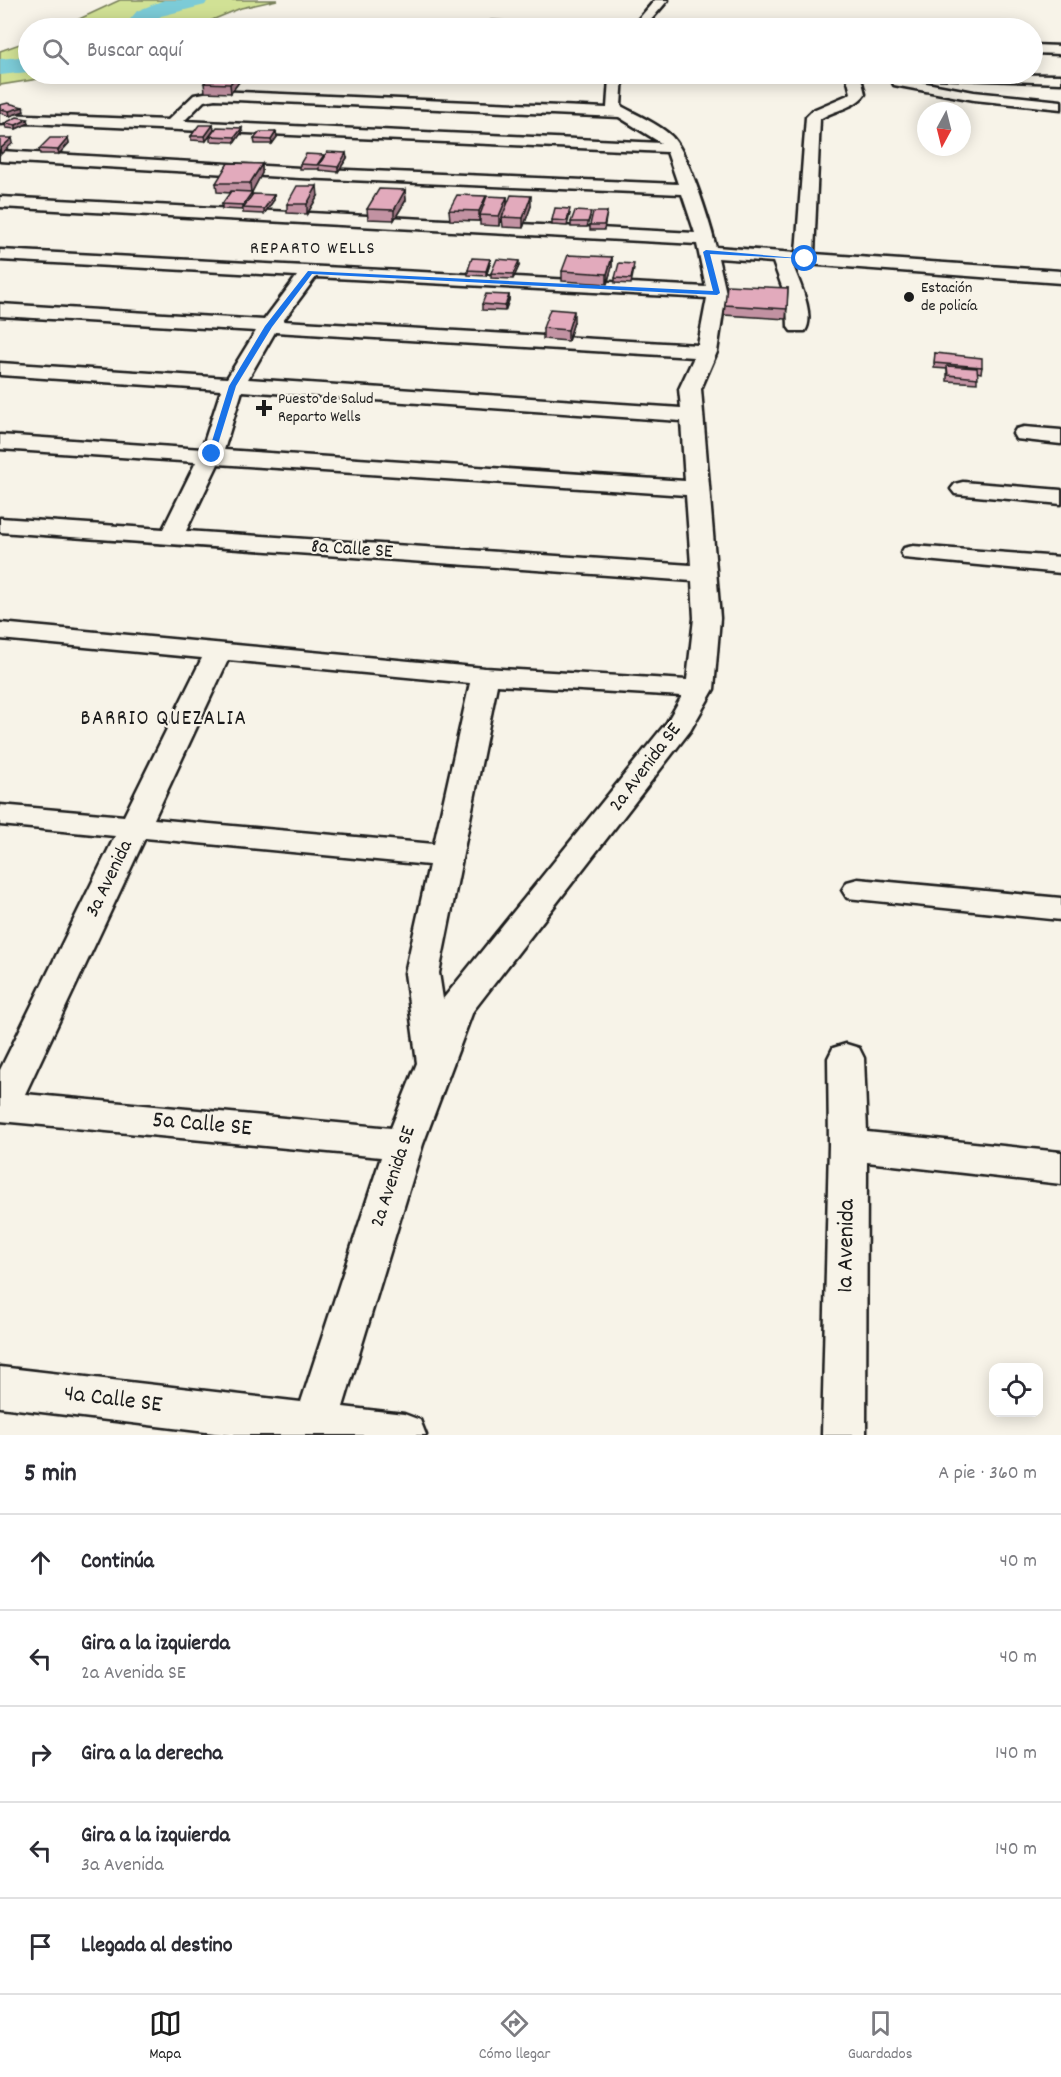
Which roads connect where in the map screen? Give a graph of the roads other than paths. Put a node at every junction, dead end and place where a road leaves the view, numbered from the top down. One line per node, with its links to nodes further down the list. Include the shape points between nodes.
1 (662, 0): 2 (street)
2 (646, 18)
3 (1043, 49): 4 (street)
4 (1061, 50)
5 (1043, 78): 6 (street)
6 (1061, 79)
7 (615, 84): 11 (street, via 614,108)
8 (856, 84): 23 (street, via 858,94 853,99 813,117)
9 (923, 84): 10 (street, via 974,96)
10 (1061, 105)
11 (621, 113): 13 (street, via 216,95 199,98); 14 (street, via 665,138)
12 (0, 119): 13 (street)
13 (171, 125): 14 (street)
14 (673, 148): 17 (street, 2a Avenida SE)
15 (0, 156): 16 (street)
16 (218, 168): 17 (street); 19 (street)
17 (686, 189): 20 (street, 2a Avenida SE, via 701,223)
18 (0, 202): 19 (street)
19 (189, 211): 20 (street)
20 (705, 245): 22 (street); 26 (street, 2a Avenida SE)
21 (0, 255): 24 (street)
22 (780, 257): 23 (street); 29 (street, via 797,300)
23 (805, 259): 25 (street)
24 (310, 272): 26 (street); 28 (street)
25 (1061, 278)
26 (717, 293): 30 (street, 2a Avenida SE)
27 (0, 310): 28 (street)
28 (269, 326): 30 (street); 32 (street)
29 (798, 327)
30 (707, 352): 33 (street, 2a Avenida SE, via 690,388)
31 (0, 369): 32 (street)
32 (233, 386): 33 (street); 37 (street)
33 (691, 415): 38 (street, 2a Avenida SE)
34 (1024, 434): 35 (street)
35 (1061, 437)
36 (0, 442): 37 (street)
37 (212, 454): 38 (street); 42 (street)
38 (697, 489): 45 (street, 2a Avenida SE)
39 (963, 489): 40 (street)
40 (1061, 496)
41 (0, 525): 42 (street, 8a Calle SE)
42 (171, 537): 45 (street, 8a Calle SE)
43 (913, 553): 44 (street)
44 (1061, 565)
45 (704, 574): 49 (street, 2a Avenida SE, via 707,618)
46 (0, 631): 47 (street)
47 (219, 651): 48 (street); 51 (street, 3a Avenida)
48 (485, 676): 49 (street); 52 (street)
49 (700, 689): 56 (street, 2a Avenida SE, via 680,724 588,845 458,1006)
50 (0, 815): 51 (street)
51 (135, 828): 52 (street); 57 (street, 3a Avenida)
52 (447, 856): 56 (street, via 422,973)
53 (858, 890): 54 (street)
54 (1061, 909)
55 (846, 1058): 59 (street, 1a Avenida)
56 (435, 1064): 58 (street, 2a Avenida SE)
57 (0, 1106): 58 (street, 5a Calle SE)
58 (404, 1144): 62 (street, 2a Avenida SE)
59 (848, 1145): 60 (street); 64 (street, 1a Avenida)
60 (1061, 1168)
61 (0, 1387): 62 (street, 4a Calle SE)
62 (313, 1430): 63 (street, 4a Calle SE)
63 (404, 1435)
64 (844, 1435)

